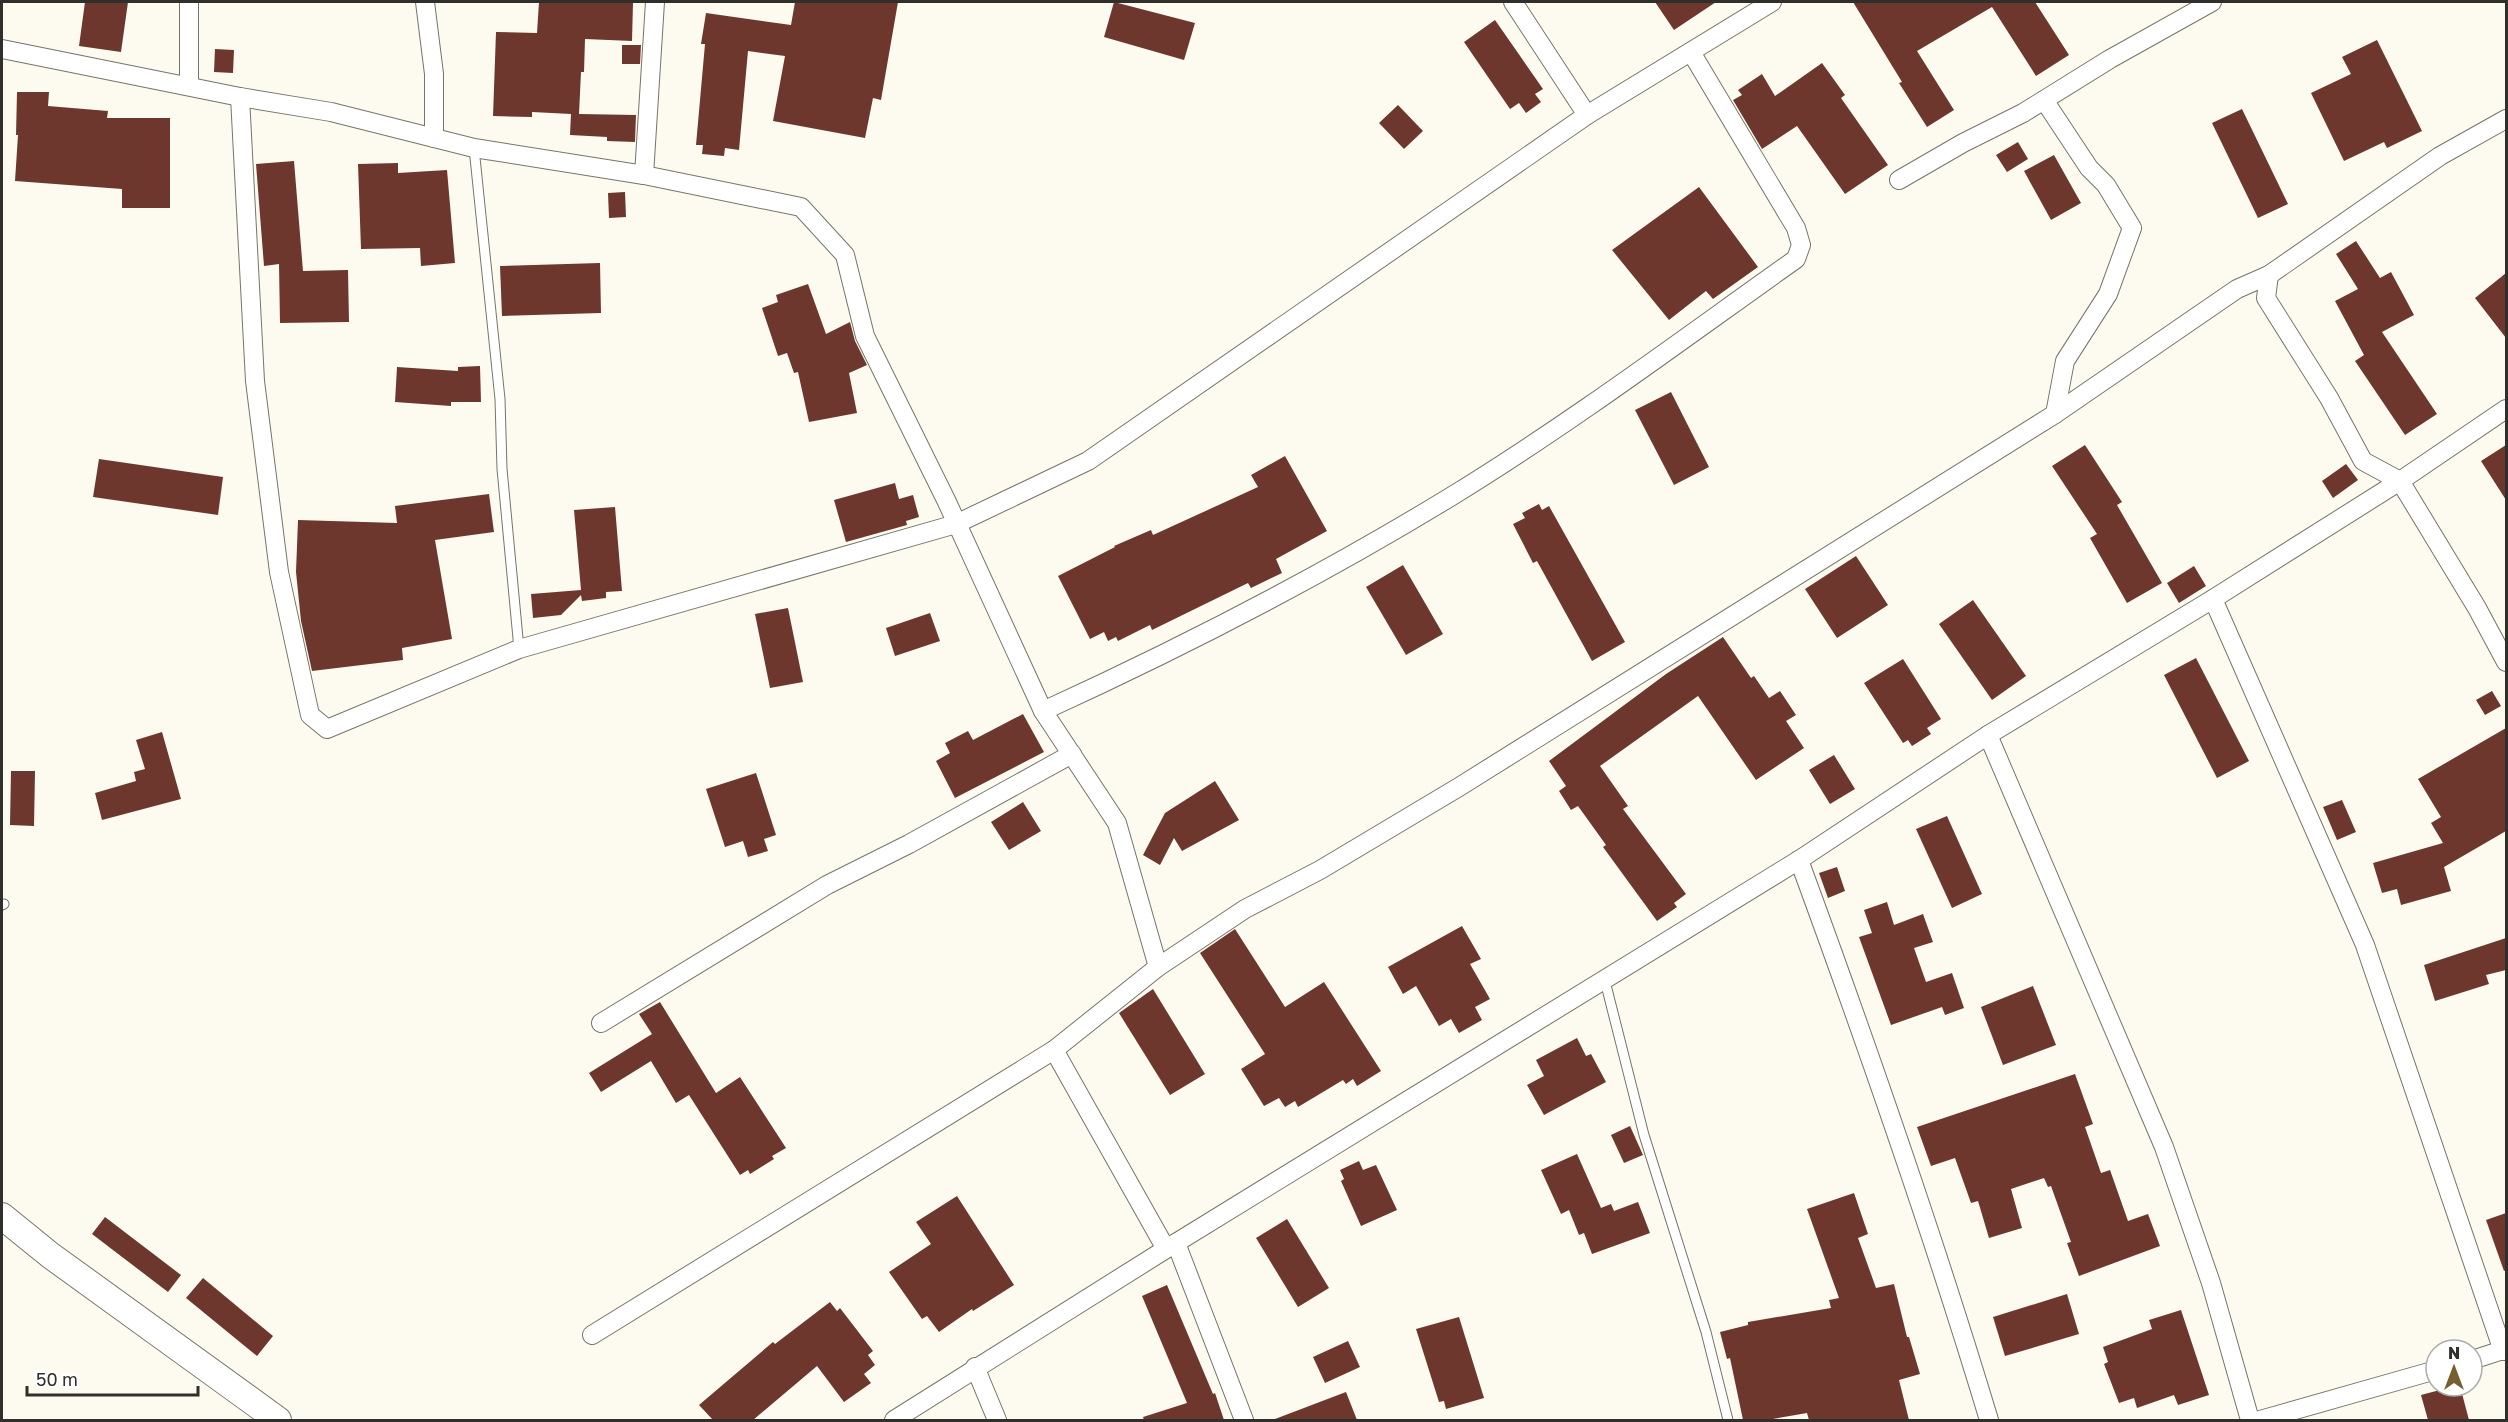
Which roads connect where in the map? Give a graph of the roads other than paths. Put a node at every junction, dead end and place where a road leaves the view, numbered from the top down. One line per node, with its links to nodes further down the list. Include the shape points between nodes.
1 (189, 2): 9 (street)
2 (425, 2): 14 (street, via 434,74)
3 (654, 2): 16 (street)
4 (1513, 2): 12 (street)
5 (1772, 2): 8 (street)
6 (2212, 2): 11 (street)
7 (2, 49): 9 (street)
8 (1691, 52): 12 (street); 26 (street, via 1796,228 1801,245 1796,259 1557,428 1453,496 1303,583 1150,662)
9 (189, 85): 10 (street)
10 (240, 97): 14 (street, via 331,112); 24 (street, via 255,381 279,572 310,715 327,729)
11 (2044, 100): 17 (street); 20 (street, via 2132,228 2108,294 2065,360)
12 (1587, 115): 22 (street, via 1088,461)
13 (2506, 118): 18 (street, via 2440,156)
14 (434, 138): 15 (street)
15 (474, 148): 16 (street); 24 (lane, via 500,399 502,470)
16 (644, 175): 22 (street, via 801,207 845,255 865,336)
17 (1899, 180)
18 (2269, 276): 20 (street, via 2237,289); 21 (street, via 2266,298 2363,461)
19 (2506, 409): 21 (street)
20 (2055, 414): 30 (street, via 1459,788 1245,909)
21 (2400, 481): 23 (street); 25 (street)
22 (956, 524): 24 (street); 26 (street)
23 (2212, 599): 27 (street); 37 (street, via 2365,945)
24 (519, 649)
25 (2506, 662)
26 (1043, 711): 28 (street)
27 (1988, 735): 29 (street); 47 (street, via 2163,1147 2211,1283)
28 (1072, 754): 30 (street, via 1117,823); 32 (street, via 827,885)
29 (1799, 860): 31 (street); 46 (street, via 1879,1079)
30 (1158, 967): 33 (street)
31 (1605, 981): 35 (street); 45 (lane, via 1644,1135 1706,1332)
32 (601, 1023)
33 (1054, 1050): 35 (street); 36 (street)
34 (2, 1216): 41 (street)
35 (1171, 1246): 39 (street); 44 (street)
36 (592, 1335)
37 (2505, 1350): 38 (street)
38 (2484, 1356)
39 (975, 1367): 42 (street); 43 (street)
40 (2424, 1373): 48 (street)
41 (278, 1420)
42 (894, 1420)
43 (997, 1420)
44 (1244, 1420)
45 (1728, 1420)
46 (1989, 1420)
47 (2250, 1420)
48 (2260, 1420)

